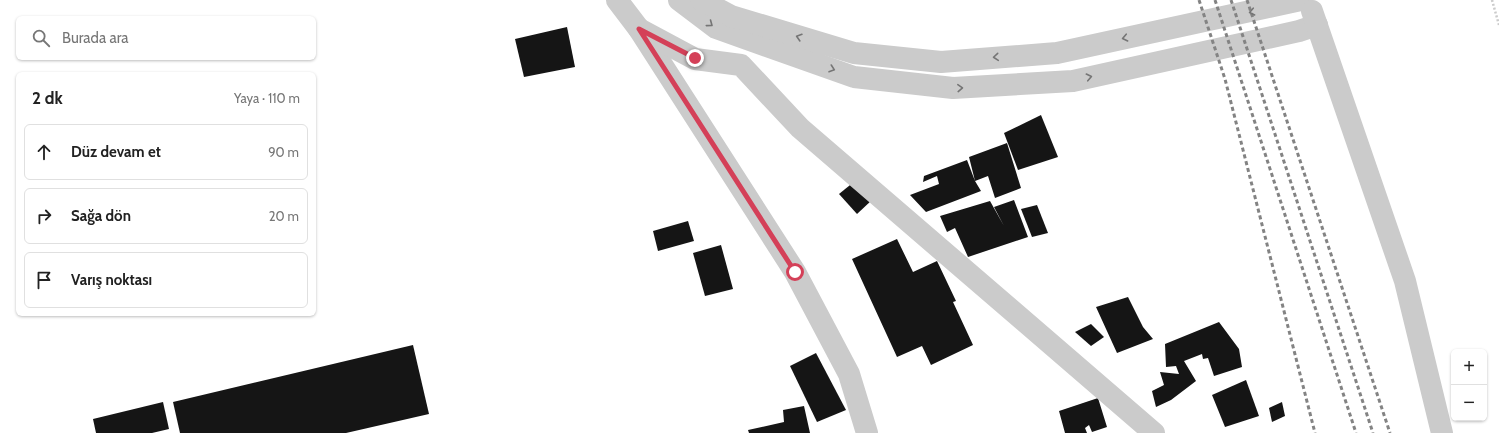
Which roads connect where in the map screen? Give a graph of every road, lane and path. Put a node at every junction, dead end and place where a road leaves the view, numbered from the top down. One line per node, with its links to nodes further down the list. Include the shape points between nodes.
1 (617, 0): 8 (street)
2 (679, 0): 7 (street, one-way to 7, via 716,28 854,77 953,88 1073,81)
3 (701, 0): 5 (street, one-way to 3, via 1057,53 941,62 854,53 732,16)
4 (1492, 0): 6 (path)
5 (1300, 1): 7 (street)
6 (1499, 25)
7 (1308, 28): 11 (street, via 1405,281)
8 (639, 29): 9 (street, via 795,272 849,374); 10 (street, via 695,58 741,65 800,128)
9 (867, 433)
10 (1154, 433)
11 (1442, 433)

